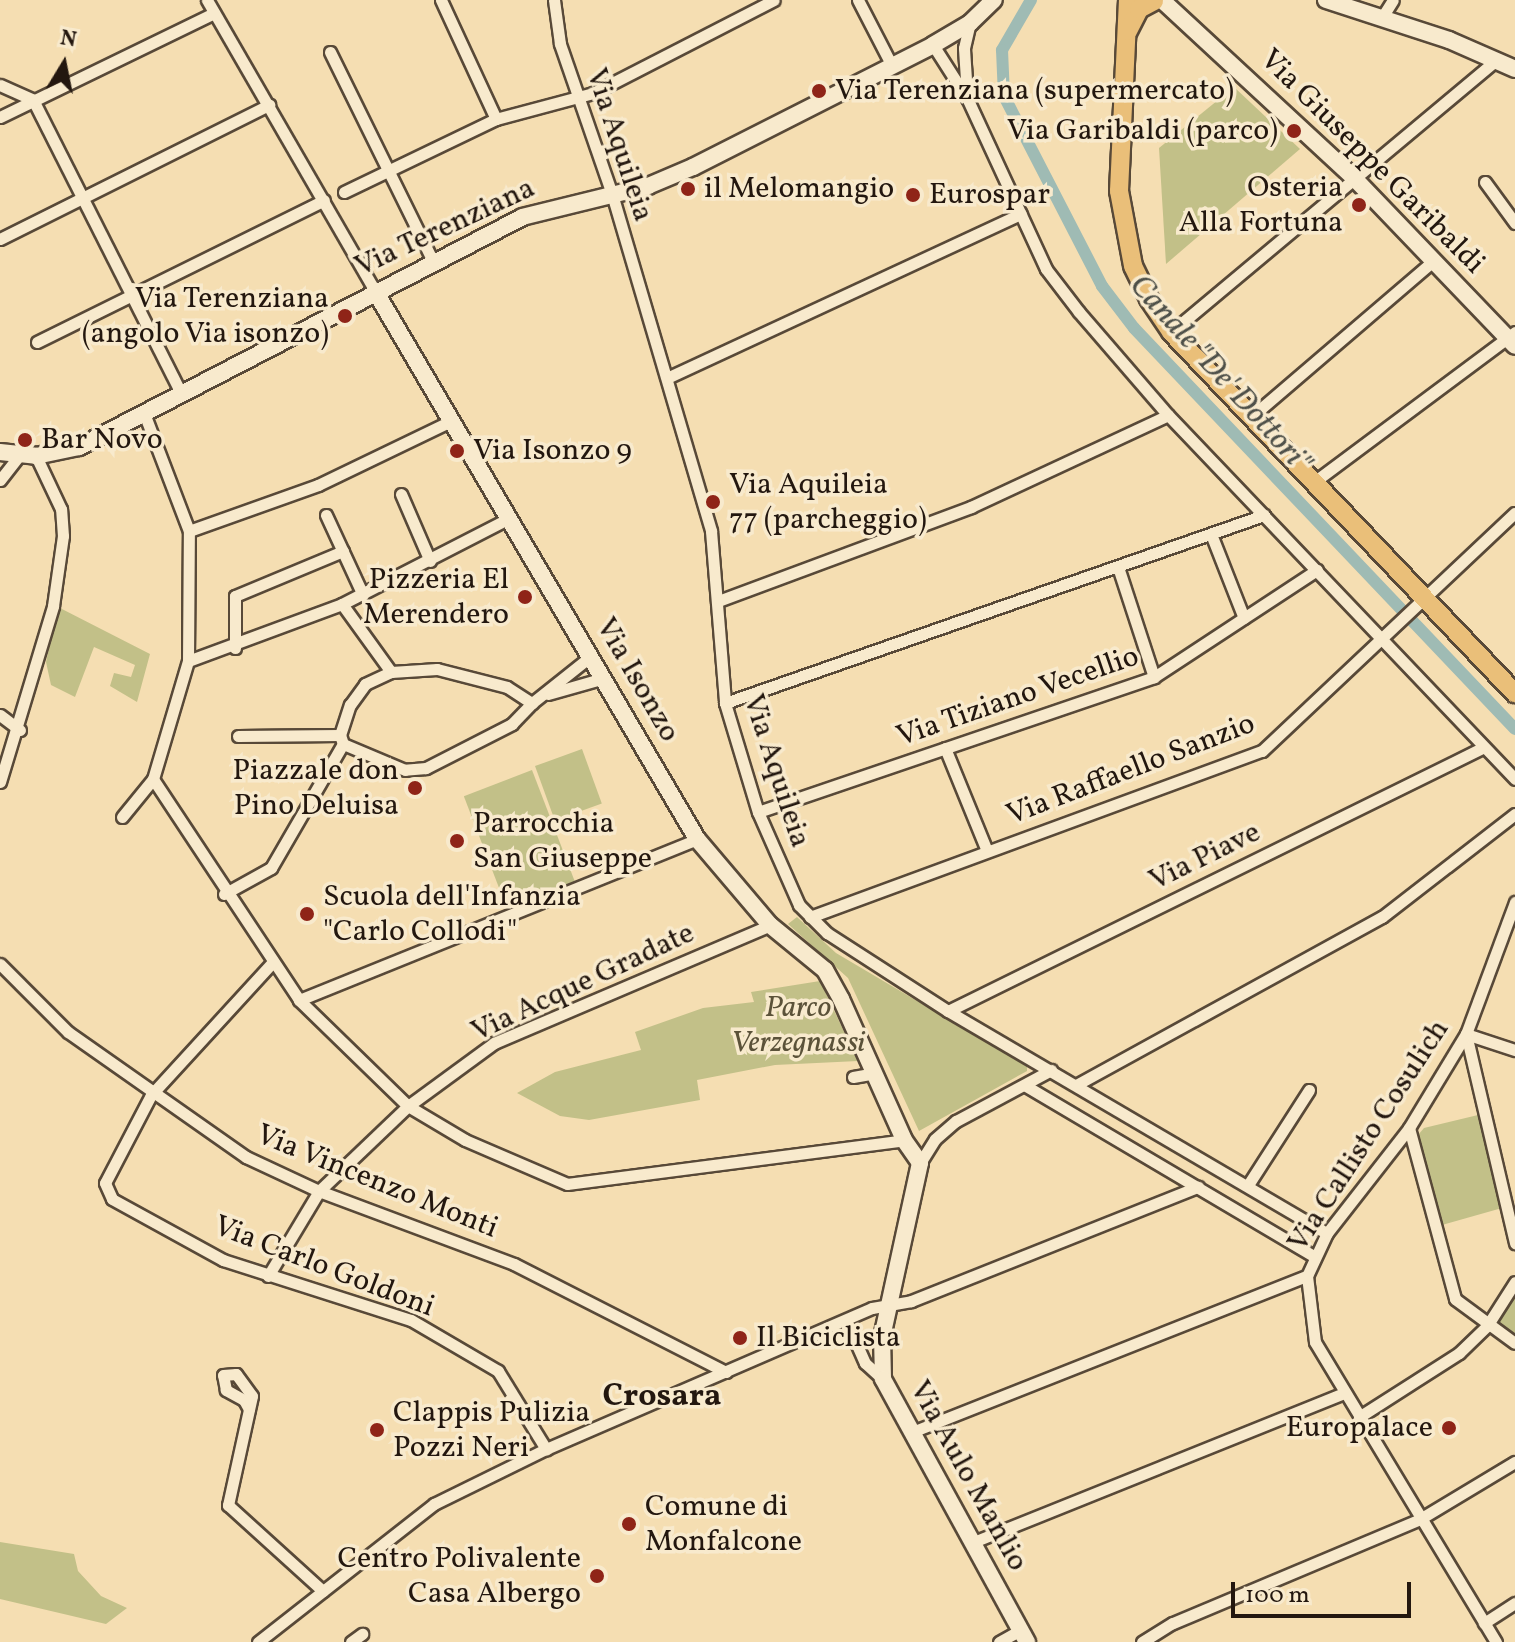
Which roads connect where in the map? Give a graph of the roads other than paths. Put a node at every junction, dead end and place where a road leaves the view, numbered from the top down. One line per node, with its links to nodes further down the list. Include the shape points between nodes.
1 (207, 0): 12 (street)
2 (441, 0): 28 (street)
3 (554, 0): 23 (street, Via Aquileia, via 560,44)
4 (774, 0): 23 (street)
5 (858, 0): 20 (street)
6 (994, 0): 15 (street, Via Terenziana)
7 (1122, 0): 16 (main road)
8 (1128, 0): 16 (main road)
9 (1326, 0): 13 (street)
10 (1393, 0): 13 (street)
11 (1160, 1): 14 (street, Via Giuseppe Garibaldi); 16 (main road, via 1139,9)
12 (214, 13): 24 (street); 26 (street)
13 (1381, 19): 19 (street)
14 (1186, 21): 16 (street, via 1170,13 1148,13); 30 (street, Via Giuseppe Garibaldi)
15 (970, 23): 17 (street, Via Terenziana); 25 (street, via 964,48)
16 (1125, 27): 43 (main road, via 1119,191 1124,233 1133,266)
17 (933, 45): 20 (street, Via Terenziana); 25 (street)
18 (330, 52): 29 (street)
19 (1495, 61): 21 (street); 30 (street)
20 (892, 66): 33 (street, Via Terenziana, via 670,177)
21 (1515, 69)
22 (0, 85): 24 (street)
23 (579, 98): 28 (street); 33 (street, Via Aquileia)
24 (33, 100): 27 (street); 34 (street)
25 (968, 100): 36 (street)
26 (269, 105): 34 (street); 35 (street)
27 (0, 117)
28 (496, 119): 29 (street)
29 (390, 170): 32 (street); 39 (street)
30 (1355, 179): 40 (street, Via Giuseppe Garibaldi); 43 (street)
31 (1485, 182): 37 (street)
32 (344, 192)
33 (612, 194): 39 (street, Via Terenziana, via 522,217); 46 (street, Via Aquileia)
34 (82, 197): 38 (street); 42 (street)
35 (324, 200): 41 (street); 42 (street)
36 (1021, 214): 46 (street); 49 (street, via 1046,269)
37 (1515, 223)
38 (0, 239)
39 (433, 261): 41 (street, Via Terenziana)
40 (1433, 261): 44 (street, Via Giuseppe Garibaldi); 50 (street)
41 (375, 291): 47 (street, Via Terenziana); 51 (street, Via Isonzo)
42 (132, 294): 45 (street); 47 (street)
43 (1171, 332): 50 (main road)
44 (1512, 339): 54 (street)
45 (37, 342)
46 (667, 378): 67 (street, Via Aquileia, via 711,531)
47 (181, 393): 48 (street, Via Terenziana)
48 (144, 413): 52 (street, Via Terenziana, via 79,447); 60 (street)
49 (1168, 415): 58 (street); 67 (street, via 971,507)
50 (1251, 417): 54 (main road)
51 (451, 421): 59 (street, Via Isonzo); 60 (street, via 318,485)
52 (14, 454): 53 (street); 83 (street, via 61,509 63,536 53,606)
53 (0, 480)
54 (1314, 482): 68 (main road)
55 (401, 494): 63 (street)
56 (1515, 513): 68 (street, Via Raffaello Sanzio)
57 (326, 515): 62 (street)
58 (1264, 515): 61 (street); 65 (street)
59 (509, 518): 63 (street); 73 (street, Via Isonzo)
60 (189, 531): 74 (street)
61 (1211, 534): 64 (street); 70 (street)
62 (343, 551): 66 (street); 72 (street, via 235,596)
63 (430, 561): 66 (street)
64 (1118, 567): 76 (street); 81 (street)
65 (1317, 570): 70 (street, Via Tiziano Vecellio); 71 (street)
66 (363, 595): 69 (street)
67 (721, 600): 81 (street, Via Aquileia)
68 (1419, 603): 71 (street, Via Raffaello Sanzio); 78 (main road)
69 (342, 604): 72 (street); 75 (street)
70 (1244, 618): 76 (street, Via Tiziano Vecellio)
71 (1383, 637): 86 (street); 95 (street, Via Raffaello Sanzio, via 1262,751)
72 (235, 648): 74 (street)
73 (591, 656): 77 (street, Via Isonzo); 79 (street)
74 (188, 661): 88 (street)
75 (391, 672): 80 (street, via 437,669 479,678); 85 (street, via 365,684 350,705)
76 (1154, 677): 87 (street, Via Tiziano Vecellio)
77 (604, 678): 79 (street); 94 (street, Via Isonzo)
78 (1515, 693)
79 (548, 694): 80 (street)
80 (532, 703): 85 (street, via 512,724 426,768 405,770)
81 (725, 703): 91 (street, Via Aquileia)
82 (0, 715): 83 (street)
83 (20, 730): 90 (street)
84 (238, 736): 85 (street)
85 (342, 739): 96 (street, via 271,868)
86 (1484, 747): 89 (street); 104 (street, Via Piave)
87 (945, 748): 91 (street, Via Tiziano Vecellio); 95 (street)
88 (153, 779): 92 (street); 96 (street)
89 (1515, 779)
90 (0, 782)
91 (758, 812): 98 (street, Via Aquileia, via 799,905)
92 (122, 817)
93 (1512, 820): 110 (street, via 1382,917)
94 (697, 839): 99 (street, Via Isonzo); 103 (street)
95 (987, 851): 98 (street, Via Raffaello Sanzio)
96 (224, 894): 100 (street)
97 (1515, 902): 105 (street, Via Callisto Cosulich)
98 (810, 917): 104 (street, Via Aquileia)
99 (770, 925): 108 (street, Via Isonzo, via 825,970); 114 (street, Via Acque Gradate, via 494,1043)
100 (271, 964): 103 (street); 113 (street)
101 (4, 968): 102 (street); 113 (street, Via Vincenzo Monti, via 68,1032)
102 (0, 983)
103 (299, 1000): 114 (street)
104 (948, 1011): 107 (street, Via Aquileia)
105 (1466, 1034): 106 (street); 115 (street, Via Callisto Cosulich); 122 (street)
106 (1515, 1050)
107 (1051, 1070): 110 (street, Via Aquileia); 111 (street, Via Aulo Manlio)
108 (876, 1073): 109 (street); 116 (street, Via Isonzo)
109 (853, 1077)
110 (1076, 1085): 118 (street, Via Aquileia)
111 (1026, 1086): 117 (street, Via Aulo Manlio, via 956,1121 935,1139); 119 (street)
112 (1309, 1090): 118 (street)
113 (151, 1095): 120 (street, Via Vincenzo Monti, via 246,1157); 124 (street, Via Carlo Goldoni, via 105,1183 112,1199 223,1260)
114 (408, 1106): 116 (street, via 465,1140 567,1184); 120 (street, Via Acque Gradate)
115 (1409, 1128): 121 (street, Via Callisto Cosulich); 129 (street, via 1455,1299)
116 (904, 1140): 117 (street, Via Isonzo)
117 (920, 1163): 127 (street, Via Aulo Manlio)
118 (1248, 1185): 121 (street, Via Aquileia)
119 (1198, 1187): 123 (street); 127 (street)
120 (319, 1191): 124 (street, Via Acque Gradate); 131 (street, Via Vincenzo Monti, via 514,1264)
121 (1327, 1233): 123 (street, Via Callisto Cosulich)
122 (1515, 1243)
123 (1315, 1257): 125 (street, Via Callisto Cosulich)
124 (268, 1276): 137 (street, Via Carlo Goldoni, via 411,1320 498,1371)
125 (1307, 1276): 133 (street, Via Callisto Cosulich, via 1315,1342); 136 (street)
126 (1515, 1282): 129 (street)
127 (890, 1305): 128 (street); 132 (street, Via Aulo Manlio, via 882,1337)
128 (846, 1320): 131 (street); 132 (street, via 865,1363)
129 (1487, 1326): 130 (street); 135 (street, via 1459,1353)
130 (1515, 1343)
131 (726, 1372): 137 (street)
132 (883, 1379): 136 (street, Via Aulo Manlio)
133 (1345, 1393): 135 (street, Via Callisto Cosulich); 140 (street)
134 (249, 1409): 141 (street, via 228,1505)
135 (1359, 1417): 139 (street, Via Callisto Cosulich)
136 (912, 1432): 140 (street, Via Aulo Manlio)
137 (546, 1449): 141 (street, via 434,1504)
138 (1515, 1462): 139 (street)
139 (1420, 1519): 143 (street, Via Callisto Cosulich); 149 (street, via 1173,1623)
140 (971, 1543): 145 (street, Via Aulo Manlio)
141 (323, 1591): 146 (street)
142 (1515, 1603): 143 (street)
143 (1484, 1623): 150 (street, Via Callisto Cosulich)
144 (362, 1634): 147 (street)
145 (1024, 1636): 148 (street)
146 (258, 1642)
147 (351, 1642)
148 (999, 1642)
149 (1142, 1642)
150 (1494, 1642)

